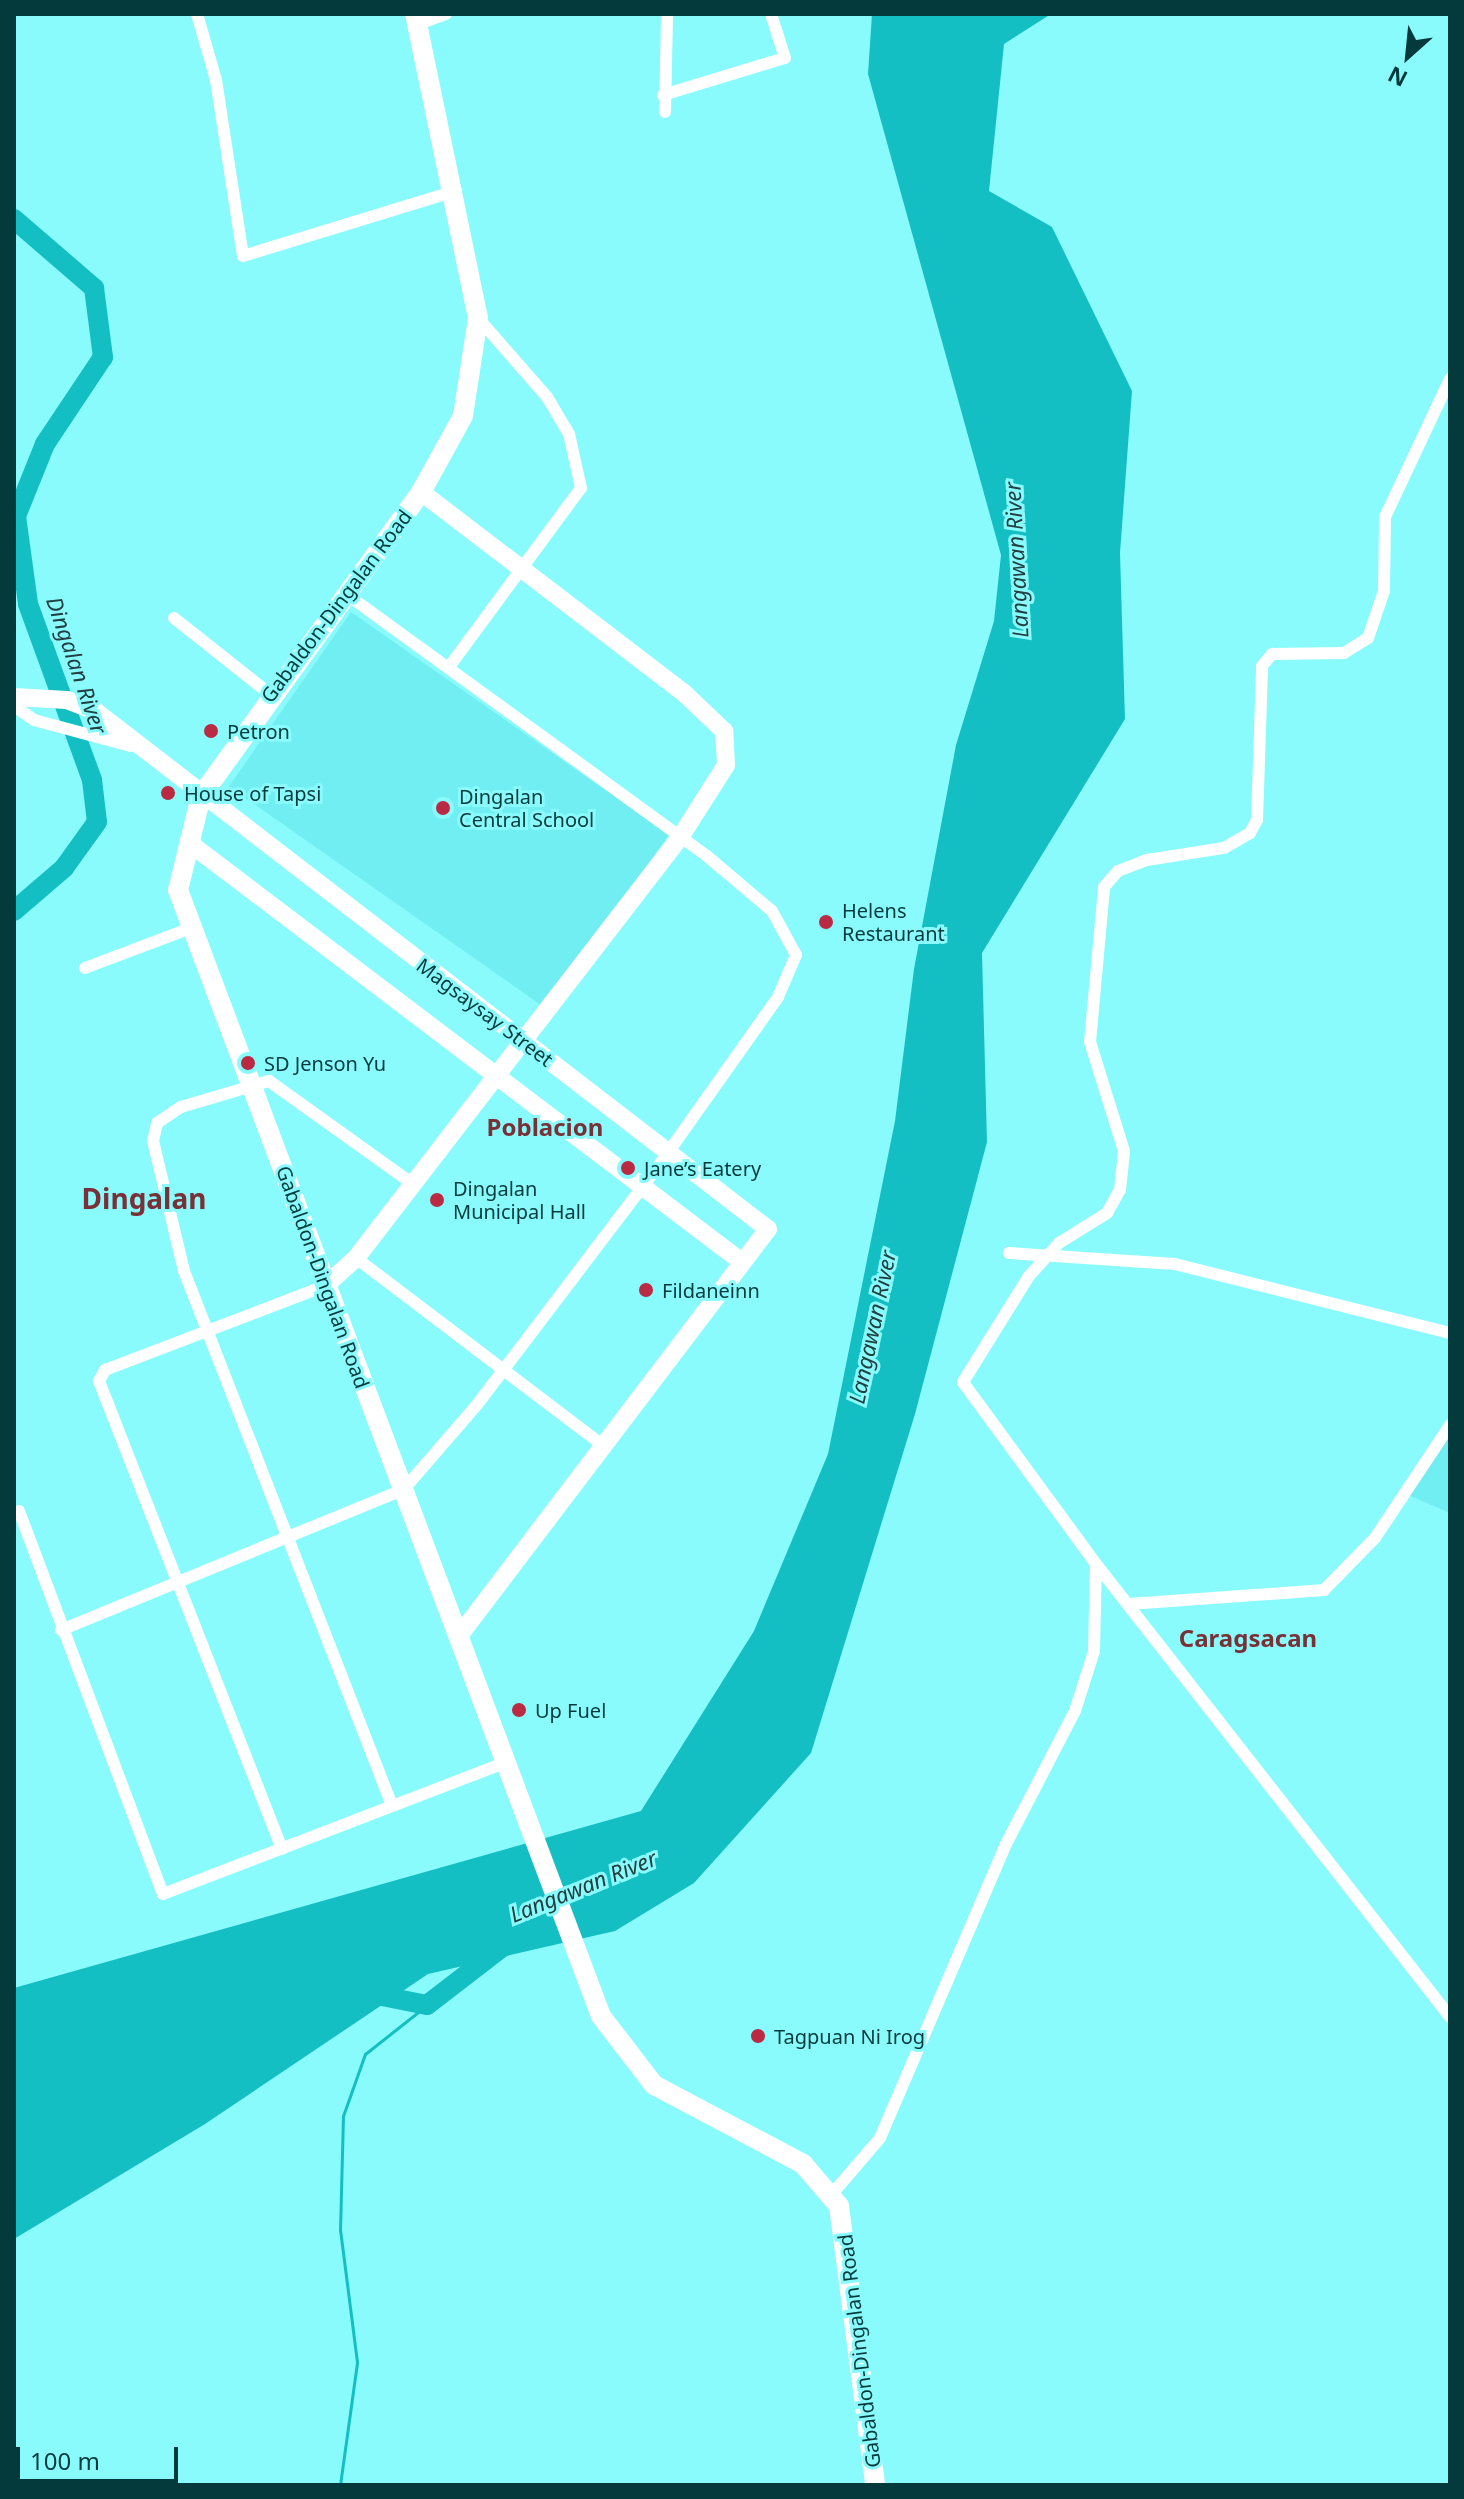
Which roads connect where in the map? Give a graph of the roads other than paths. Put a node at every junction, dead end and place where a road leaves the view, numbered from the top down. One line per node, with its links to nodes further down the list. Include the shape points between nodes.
1 (197, 14): 8 (street, via 216,80 243,256)
2 (446, 14): 5 (street)
3 (667, 14): 6 (street)
4 (771, 14): 6 (street, via 785,58)
5 (417, 19): 8 (main road, Gabaldon-Dingalan Road)
6 (663, 95): 7 (street)
7 (665, 112)
8 (456, 191): 9 (main road, Gabaldon-Dingalan Road)
9 (478, 318): 11 (main road, Gabaldon-Dingalan Road, via 463,416); 12 (street, via 547,397 582,471 581,488)
10 (1450, 379): 32 (street, via 1385,517 1384,591 1368,638 1344,653 1272,654 1262,666 1257,820 1250,833 1224,848 1147,860 1118,871 1104,887 1090,1042 1121,1141 1123,1173 1107,1213)
11 (421, 492): 12 (street); 13 (main road, Gabaldon-Dingalan Road)
12 (524, 567): 15 (street); 21 (street, via 724,731 722,778)
13 (348, 595): 15 (street); 16 (main road, Gabaldon-Dingalan Road)
14 (174, 618): 16 (street)
15 (449, 667): 21 (street)
16 (270, 694): 20 (main road, Gabaldon-Dingalan Road)
17 (14, 697): 19 (street, Magsaysay Street, via 67,700 95,711)
18 (14, 706): 19 (street, via 34,720)
19 (131, 746): 20 (street, Magsaysay Street)
20 (201, 796): 22 (main road, Gabaldon-Dingalan Road); 25 (street, Magsaysay Street)
21 (681, 836): 25 (street); 28 (street, via 772,911 796,955 778,997)
22 (188, 842): 23 (main road, Gabaldon-Dingalan Road, via 178,890); 26 (street)
23 (188, 929): 24 (street); 27 (main road, Gabaldon-Dingalan Road)
24 (85, 968)
25 (521, 1039): 26 (street); 28 (street, Magsaysay Street)
26 (494, 1075): 29 (street); 30 (street)
27 (254, 1085): 29 (street, via 269,1081 286,1088); 35 (main road, Gabaldon-Dingalan Road); 36 (street, via 161,1118 153,1141 184,1271)
28 (667, 1154): 30 (street); 34 (street, Magsaysay Street, via 768,1229)
29 (410, 1182): 33 (street)
30 (641, 1189): 34 (street); 38 (street)
31 (1009, 1253): 32 (street)
32 (1046, 1256): 37 (street, via 1175,1264); 44 (street, via 963,1382)
33 (356, 1258): 35 (street); 38 (street)
34 (742, 1262): 40 (street)
35 (325, 1286): 36 (street); 41 (main road, Gabaldon-Dingalan Road)
36 (208, 1331): 43 (street); 45 (street, via 105,1370 99,1381)
37 (1450, 1333)
38 (500, 1371): 40 (street); 41 (street)
39 (1450, 1425): 46 (street, via 1375,1538 1324,1590)
40 (602, 1445): 48 (street)
41 (404, 1489): 43 (street); 48 (main road, Gabaldon-Dingalan Road)
42 (19, 1511): 47 (street)
43 (290, 1534): 45 (street); 50 (street)
44 (1096, 1564): 46 (street); 53 (street, via 1094,1651 1075,1711 1006,1844 880,2138)
45 (176, 1583): 47 (street); 51 (street)
46 (1129, 1604): 52 (street)
47 (61, 1630): 51 (street, via 163,1894)
48 (459, 1636): 49 (main road, Gabaldon-Dingalan Road)
49 (504, 1763): 50 (street); 53 (main road, Gabaldon-Dingalan Road, via 583,1977 640,2074 768,2142)
50 (391, 1803): 51 (street)
51 (282, 1849)
52 (1450, 2017)
53 (832, 2194): 54 (main road, Gabaldon-Dingalan Road, via 846,2238)
54 (875, 2485)

